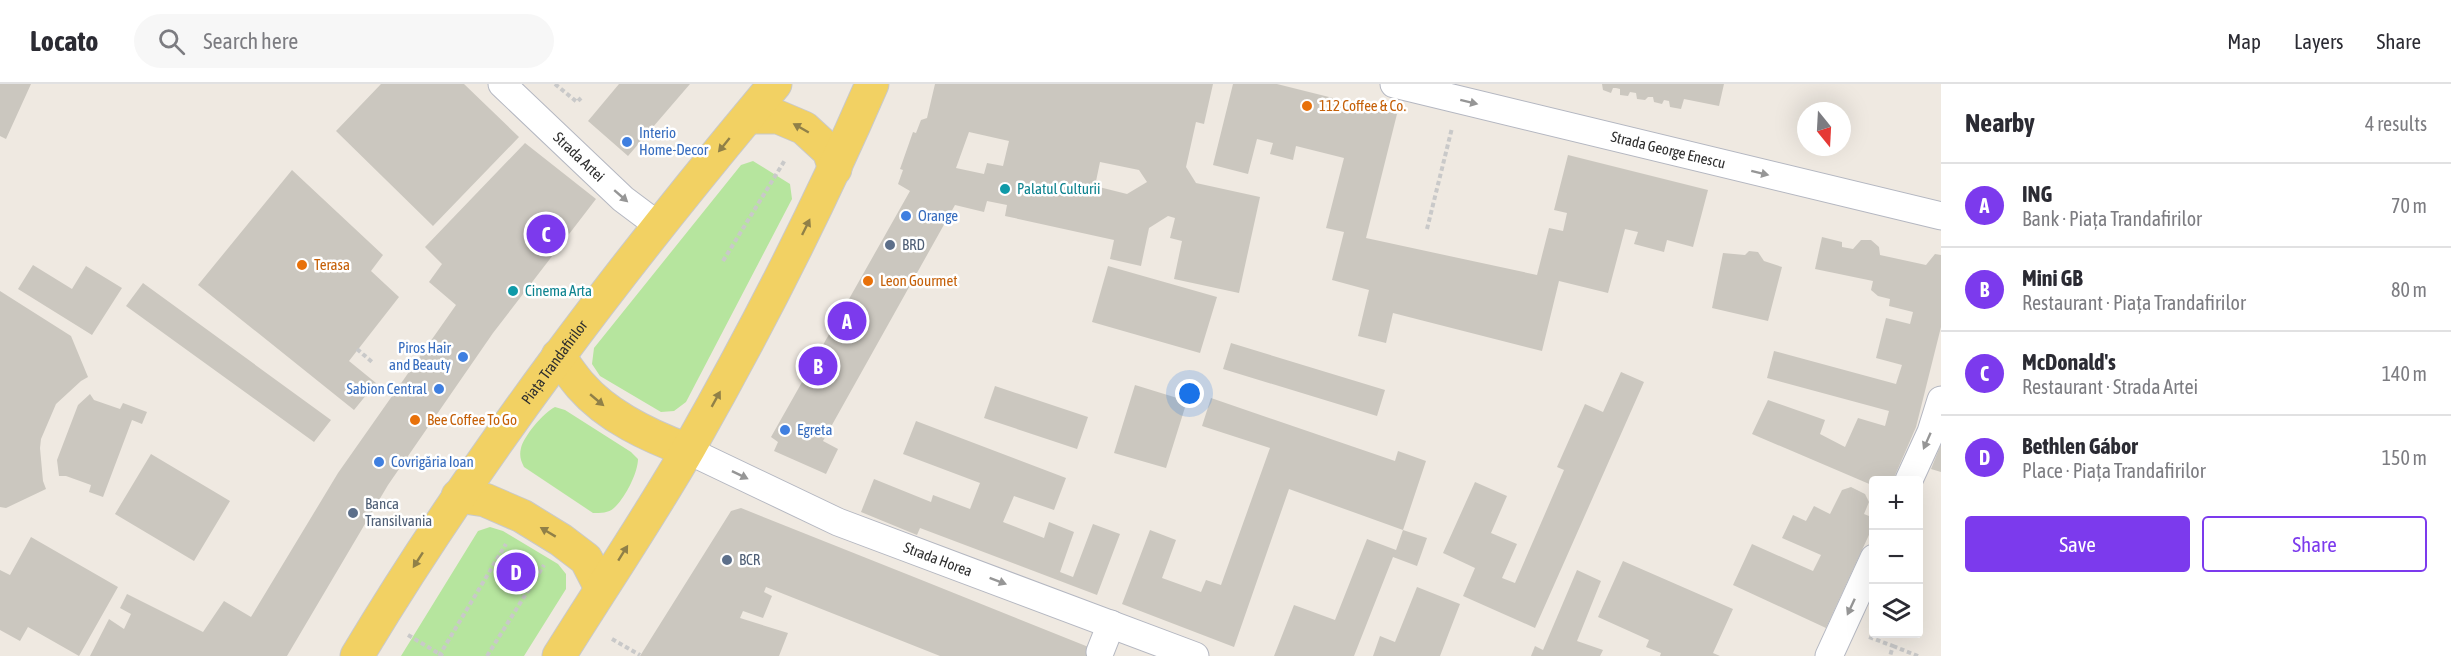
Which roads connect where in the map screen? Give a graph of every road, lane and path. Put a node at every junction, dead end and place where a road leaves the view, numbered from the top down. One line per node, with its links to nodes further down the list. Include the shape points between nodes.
1 (502, 84): 12 (street, Strada Artei, one-way to 12, via 623,199)
2 (555, 84): 6 (path, via 577,102)
3 (775, 84): 7 (main road, Piața Trandafirilor)
4 (872, 84): 10 (main road)
5 (1394, 84): 11 (street, Strada George Enescu, one-way to 11)
6 (581, 98)
7 (748, 117): 10 (main road, one-way to 7, via 829,151 804,128 778,117); 12 (main road, Piața Trandafirilor, one-way to 12)
8 (1453, 124): 13 (path)
9 (785, 160): 14 (path)
10 (835, 169): 19 (main road, one-way to 10, via 759,323)
11 (1941, 216)
12 (659, 226): 16 (main road, Piața Trandafirilor)
13 (1427, 229)
14 (723, 261)
15 (357, 349): 17 (path)
16 (558, 356): 19 (main road, one-way to 19, via 581,387 602,405 631,426); 21 (main road, Piața Trandafirilor)
17 (372, 362)
18 (1941, 400): 20 (street, one-way to 20)
19 (687, 450): 25 (main road, one-way to 19); 26 (street, Strada Horea, one-way to 26, via 838,522)
20 (1911, 476)
21 (459, 496): 25 (main road, one-way to 21, via 586,559 561,540 522,516 485,500); 34 (main road, Piața Trandafirilor, one-way to 34)
22 (511, 536): 32 (path)
23 (548, 559): 35 (path)
24 (1869, 569): 38 (street, one-way to 38)
25 (601, 588): 36 (main road)
26 (1111, 624): 31 (street); 37 (street, Strada Horea)
27 (403, 632): 32 (path)
28 (1865, 636): 30 (path)
29 (612, 639): 33 (path)
30 (1893, 646): 39 (path); 40 (path)
31 (1100, 652)
32 (441, 655)
33 (640, 655)
34 (357, 656)
35 (487, 656)
36 (559, 656)
37 (1195, 656)
38 (1828, 656)
39 (1890, 656)
40 (1918, 656)

